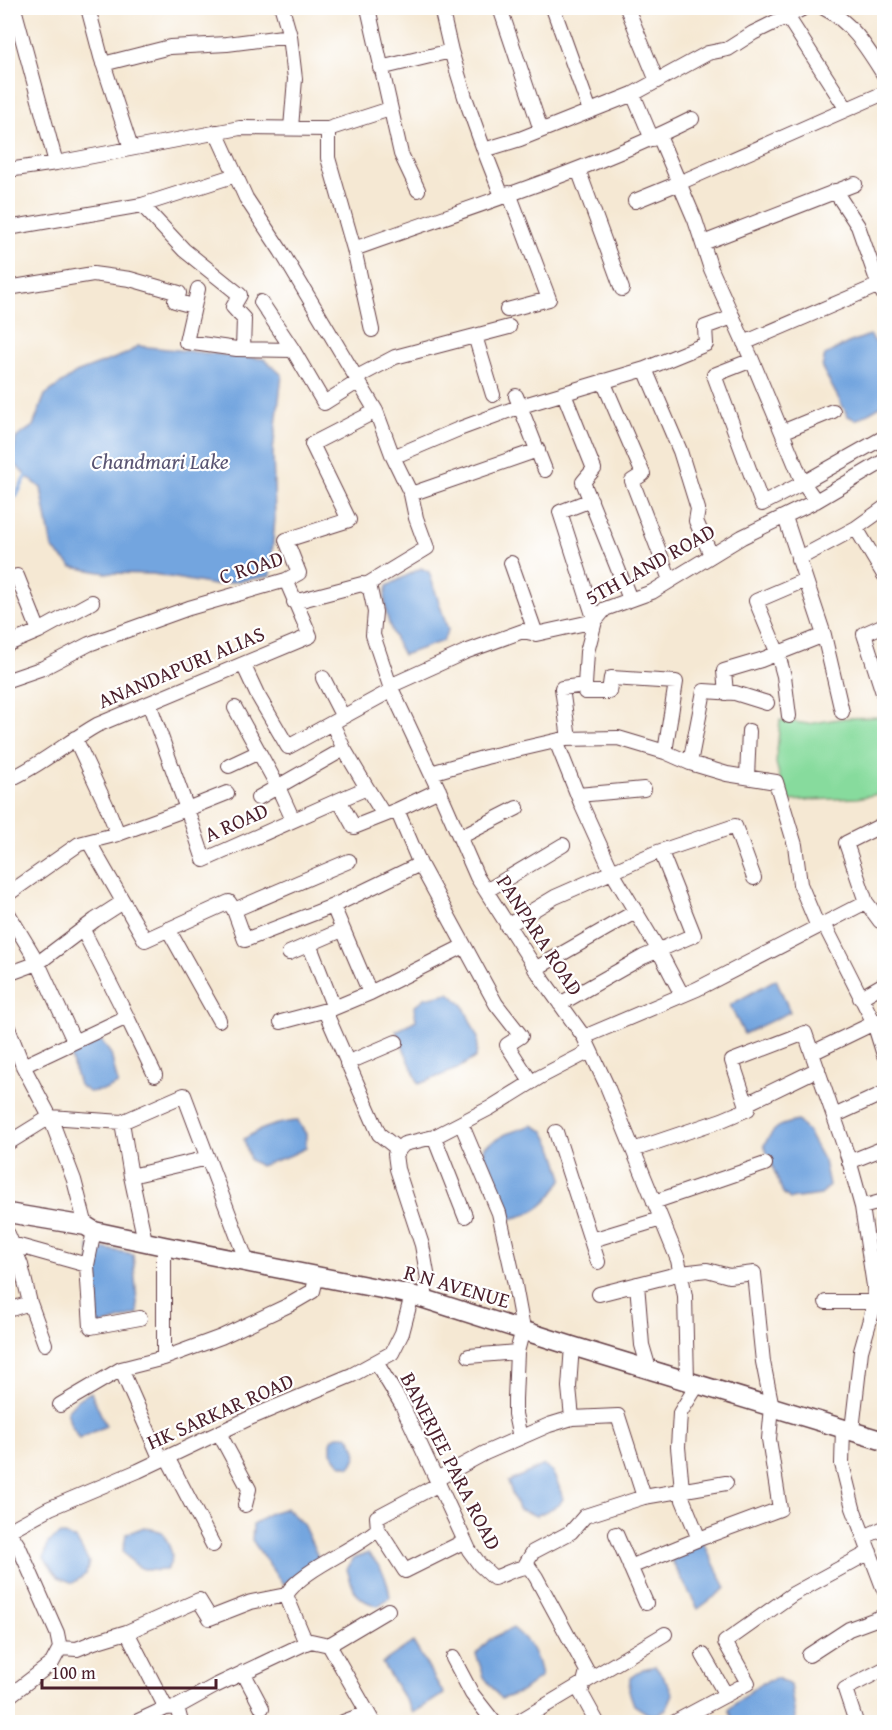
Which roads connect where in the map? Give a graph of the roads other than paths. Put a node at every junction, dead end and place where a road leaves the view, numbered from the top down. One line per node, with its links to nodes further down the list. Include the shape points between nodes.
1 (14, 8): 31 (street)
2 (88, 8): 14 (street)
3 (282, 8): 12 (street)
4 (368, 8): 15 (street)
5 (441, 8): 13 (street)
6 (500, 8): 26 (street)
7 (553, 8): 22 (street)
8 (627, 8): 17 (street)
9 (804, 8): 11 (street)
10 (824, 8): 16 (street, via 858,35)
11 (787, 16): 17 (street, via 728,50 708,53); 20 (street)
12 (290, 36): 14 (street, via 170,47); 24 (street, via 295,79)
13 (451, 51): 15 (street); 30 (street)
14 (103, 63): 29 (street)
15 (380, 68): 21 (street)
16 (885, 75)
17 (657, 81): 19 (street)
18 (885, 93): 20 (street)
19 (633, 94): 22 (street); 28 (street)
20 (846, 108): 35 (street)
21 (390, 109): 25 (street); 37 (street, via 401,154)
22 (590, 111): 26 (street)
23 (693, 119): 28 (street)
24 (291, 128): 25 (street); 27 (street)
25 (328, 129): 44 (street, via 328,158)
26 (541, 130): 30 (street)
27 (216, 132): 29 (street); 34 (street)
28 (655, 138): 32 (street); 35 (street)
29 (131, 148): 31 (street)
30 (484, 150): 39 (street)
31 (56, 163): 33 (street)
32 (578, 169): 39 (street); 48 (street)
33 (8, 170)
34 (236, 175): 41 (street); 61 (street, via 246,198)
35 (680, 183): 40 (street); 43 (street)
36 (855, 184): 38 (street)
37 (418, 190)
38 (835, 191): 43 (street); 46 (street, via 858,226)
39 (505, 195): 44 (street); 51 (street, via 549,299)
40 (635, 201)
41 (142, 206): 42 (street); 57 (street, via 184,250 240,295 233,307 244,319)
42 (8, 228)
43 (703, 243): 52 (street)
44 (354, 249): 54 (street)
45 (8, 288): 50 (street, via 93,274 179,292 175,301)
46 (883, 288): 56 (street)
47 (198, 289): 50 (street)
48 (622, 289)
49 (261, 302): 58 (street)
50 (193, 306): 57 (street, via 186,342)
51 (507, 310)
52 (733, 317): 56 (street); 60 (street, via 705,327 706,344)
53 (509, 327): 55 (street)
54 (372, 330)
55 (475, 336): 61 (street, via 395,357); 64 (street)
56 (744, 343): 59 (street)
57 (243, 349): 58 (street)
58 (293, 350): 61 (street, via 324,403)
59 (752, 360): 68 (street); 74 (street, via 714,375 762,504)
60 (645, 369): 62 (street); 81 (street, via 680,450 698,509 696,521)
61 (358, 379): 66 (street)
62 (603, 381): 63 (street); 88 (street, via 643,474 632,481)
63 (564, 394): 65 (street); 76 (street, via 594,469 584,482)
64 (493, 395)
65 (518, 401): 70 (street); 71 (street)
66 (376, 411): 71 (street); 87 (street, C ROAD, via 312,444 349,520 286,540 299,573)
67 (833, 411): 68 (street)
68 (782, 432): 74 (street)
69 (881, 439): 74 (street)
70 (538, 450): 73 (street); 75 (street)
71 (393, 457): 75 (street)
72 (885, 461): 77 (street, 5TH LAND ROAD)
73 (545, 470)
74 (803, 483): 77 (street)
75 (411, 494): 89 (street, via 427,548)
76 (591, 500): 90 (street); 93 (street, via 560,512)
77 (816, 501): 79 (street, 5TH LAND ROAD)
78 (885, 508): 80 (street)
79 (785, 517): 81 (street, 5TH LAND ROAD); 82 (street)
80 (856, 528): 82 (street); 84 (street)
81 (711, 555): 88 (street, 5TH LAND ROAD)
82 (798, 559): 86 (street)
83 (511, 563): 96 (street)
84 (885, 575)
85 (17, 576): 95 (street)
86 (806, 579): 97 (street); 99 (street, via 756,601)
87 (285, 580): 92 (street, ANANDAPURI ALIAS); 102 (street, C ROAD, via 189,608 89,644 43,668)
88 (670, 580): 90 (street, 5TH LAND ROAD, via 652,592)
89 (366, 585): 92 (street); 104 (street, PANPARA ROAD, via 375,612 373,635)
90 (630, 599): 93 (street, 5TH LAND ROAD, via 605,609)
91 (92, 602): 95 (street)
92 (294, 602): 100 (street, ANANDAPURI ALIAS, via 309,636)
93 (595, 621): 96 (street, 5TH LAND ROAD); 103 (street, via 587,652)
94 (885, 625): 106 (street, via 864,634)
95 (39, 631): 98 (street)
96 (536, 634): 104 (street, 5TH LAND ROAD, via 523,631 465,652)
97 (824, 635): 99 (street); 110 (street)
98 (8, 644)
99 (778, 654): 105 (street, via 724,671); 111 (street)
100 (243, 664): 107 (street, ANANDAPURI ALIAS); 112 (street, 5TH LAND ROAD, via 288,747)
101 (323, 678): 112 (street)
102 (8, 680)
103 (585, 685): 115 (street, via 562,688); 118 (street, via 585,692 609,692 611,678 676,682)
104 (391, 688): 112 (street, 5TH LAND ROAD); 121 (street, PANPARA ROAD)
105 (726, 693): 108 (street); 119 (street, via 705,691)
106 (885, 696)
107 (149, 703): 114 (street, ANANDAPURI ALIAS); 133 (street)
108 (767, 703)
109 (235, 708): 117 (street)
110 (842, 712)
111 (789, 716)
112 (338, 720): 116 (street)
113 (749, 731): 123 (street)
114 (75, 738): 122 (street, ANANDAPURI ALIAS); 138 (street)
115 (562, 740): 118 (street, via 618,738); 121 (street); 129 (street)
116 (344, 749): 124 (street); 125 (street)
117 (259, 752): 120 (street); 124 (street)
118 (665, 752): 119 (street)
119 (690, 763): 123 (street)
120 (228, 766)
121 (431, 773): 127 (street, PANPARA ROAD)
122 (14, 777)
123 (747, 777): 156 (street, via 776,782 795,845 800,884)
124 (278, 787): 130 (street); 136 (street)
125 (367, 788): 131 (street, A ROAD); 135 (street)
126 (644, 789): 129 (street)
127 (439, 790): 134 (street); 139 (street, PANPARA ROAD)
128 (227, 793): 133 (street)
129 (578, 795): 145 (street)
130 (258, 798)
131 (339, 800): 135 (street, via 354,827); 136 (street, A ROAD)
132 (517, 808): 139 (street)
133 (187, 809): 136 (street, A ROAD, via 204,860); 138 (street, A ROAD)
134 (398, 810): 135 (street); 144 (street)
135 (384, 815)
136 (293, 820)
137 (885, 824): 150 (street, via 846,843)
138 (118, 834): 140 (street, A ROAD)
139 (460, 837): 147 (street, PANPARA ROAD)
140 (89, 842): 148 (street, A ROAD, via 79,844); 149 (street)
141 (563, 845): 147 (street)
142 (661, 852): 145 (street); 146 (street, via 735,826); 163 (street, via 694,935)
143 (349, 861): 152 (street)
144 (420, 864): 151 (street); 162 (street)
145 (612, 872): 153 (street); 157 (street, via 555,897)
146 (754, 878)
147 (486, 891): 157 (street, PANPARA ROAD)
148 (8, 894)
149 (123, 902): 158 (street, via 145,940); 159 (street)
150 (866, 902): 155 (street, via 880,921); 156 (street)
151 (333, 906): 152 (street, via 244,940); 160 (street)
152 (234, 910): 158 (street, via 229,902)
153 (635, 912): 163 (street); 166 (street)
154 (8, 914): 165 (street)
155 (885, 919)
156 (821, 925): 170 (street); 171 (street)
157 (507, 926): 166 (street, PANPARA ROAD)
158 (168, 929): 175 (street)
159 (83, 930): 165 (street); 174 (street)
160 (342, 930): 161 (street); 169 (street)
161 (309, 944): 164 (street); 173 (street)
162 (464, 946): 169 (street); 189 (street, via 496,1004 521,1036 507,1045)
163 (658, 949): 170 (street); 172 (street)
164 (289, 953)
165 (38, 963): 167 (street); 180 (street)
166 (535, 969): 172 (street, PANPARA ROAD)
167 (8, 974)
168 (885, 984): 171 (street)
169 (370, 993): 173 (street)
170 (682, 995): 179 (street)
171 (860, 998): 176 (street)
172 (560, 1004): 179 (street, PANPARA ROAD)
173 (330, 1009): 177 (street); 185 (street)
174 (127, 1017): 180 (street); 188 (street)
175 (219, 1020)
176 (879, 1021): 183 (street); 184 (street)
177 (281, 1022)
178 (8, 1032): 186 (street)
179 (584, 1037): 182 (street, PANPARA ROAD)
180 (74, 1041): 186 (street)
181 (396, 1042): 185 (street)
182 (590, 1051): 189 (street); 201 (street, PANPARA ROAD)
183 (812, 1053): 187 (street); 191 (street, via 805,1033 732,1061)
184 (885, 1055)
185 (347, 1063): 200 (street, via 379,1134)
186 (23, 1066): 193 (street)
187 (818, 1069): 191 (street); 192 (street)
188 (155, 1076)
189 (531, 1082): 195 (street)
190 (885, 1093): 192 (street)
191 (746, 1104): 201 (street, via 748,1110)
192 (834, 1116): 203 (street)
193 (50, 1117): 194 (street); 198 (street); 212 (street)
194 (122, 1122): 202 (street, via 184,1095); 205 (street)
195 (462, 1123): 197 (street); 232 (street, via 499,1213)
196 (556, 1132): 214 (street)
197 (434, 1137): 200 (street, via 404,1144); 210 (street)
198 (8, 1143)
199 (885, 1148): 203 (street)
200 (399, 1150): 226 (street, HK SARKAR ROAD, via 395,1154 397,1169 422,1245 428,1279)
201 (633, 1150): 207 (street, PANPARA ROAD)
202 (208, 1158): 205 (street); 218 (street)
203 (849, 1162): 208 (street)
204 (765, 1164): 207 (street)
205 (131, 1176): 215 (street)
206 (885, 1201): 208 (street)
207 (654, 1202): 211 (street, PANPARA ROAD)
208 (861, 1207): 220 (street)
209 (8, 1213): 212 (main road, R N AVENUE)
210 (465, 1216)
211 (661, 1219): 214 (street); 222 (street, PANPARA ROAD)
212 (90, 1228): 215 (main road, R N AVENUE); 221 (street)
213 (10, 1239): 221 (street); 229 (street, via 21,1264)
214 (592, 1240): 219 (street)
215 (145, 1241): 216 (main road, R N AVENUE)
216 (164, 1246): 218 (main road, R N AVENUE); 237 (street)
217 (885, 1258): 220 (street)
218 (247, 1262): 223 (main road, R N AVENUE)
219 (598, 1262)
220 (870, 1262): 228 (street)
221 (87, 1265): 231 (street, via 91,1327)
222 (681, 1273): 224 (street); 241 (street, PANPARA ROAD); 243 (street, via 754,1273)
223 (317, 1275): 226 (main road, R N AVENUE); 237 (street, via 314,1291 289,1305)
224 (637, 1284): 225 (street); 240 (street, via 642,1345)
225 (599, 1294)
226 (418, 1297): 232 (main road, R N AVENUE); 238 (street, HK SARKAR ROAD, via 392,1353)
227 (826, 1302): 228 (street)
228 (875, 1302): 245 (street, via 861,1351)
229 (30, 1303): 230 (street); 233 (street)
230 (8, 1310)
231 (140, 1318)
232 (523, 1329): 234 (main road, R N AVENUE); 235 (street)
233 (45, 1344)
234 (572, 1346): 240 (main road, R N AVENUE); 244 (street)
235 (517, 1352): 236 (street); 247 (street, via 515,1414)
236 (469, 1356)
237 (164, 1358): 239 (street)
238 (376, 1362): 246 (street, HK SARKAR ROAD); 250 (street, BANERJEE PARA ROAD, via 402,1405)
239 (122, 1369): 242 (street); 249 (street)
240 (650, 1369): 241 (main road, R N AVENUE)
241 (692, 1383): 243 (main road, R N AVENUE); 252 (street, via 680,1413)
242 (60, 1405)
243 (772, 1407): 245 (main road, R N AVENUE); 260 (street, via 769,1439 780,1509)
244 (572, 1418): 247 (street); 253 (street, via 618,1416)
245 (848, 1429): 248 (main road, R N AVENUE); 259 (street, via 842,1464)
246 (219, 1433): 249 (street, HK SARKAR ROAD); 254 (street, via 249,1489)
247 (520, 1438): 250 (street)
248 (885, 1441)
249 (164, 1458): 257 (street, HK SARKAR ROAD, via 50,1508); 262 (street)
250 (438, 1481): 256 (street, via 377,1517); 261 (street, BANERJEE PARA ROAD)
251 (726, 1483): 252 (street)
252 (682, 1492): 253 (street); 260 (street)
253 (644, 1497): 264 (street, via 585,1516 571,1532 533,1552)
254 (244, 1504)
255 (885, 1528): 259 (street)
256 (378, 1529): 261 (street, via 405,1571); 267 (street, via 307,1575)
257 (8, 1531): 275 (street, via 44,1602)
258 (616, 1534): 265 (street)
259 (864, 1537): 263 (street)
260 (699, 1539): 265 (street)
261 (465, 1541): 264 (street, BANERJEE PARA ROAD, via 494,1578)
262 (213, 1545)
263 (870, 1552): 266 (street); 282 (street, via 793,1594 725,1642 748,1683)
264 (524, 1567): 281 (street, BANERJEE PARA ROAD, via 529,1567 536,1577 587,1671)
265 (630, 1568): 268 (street)
266 (885, 1590)
267 (286, 1595): 271 (street, via 251,1602 210,1618 199,1600); 273 (street)
268 (646, 1603)
269 (388, 1610): 274 (street)
270 (885, 1616): 277 (street, via 849,1629)
271 (127, 1632): 275 (street, via 76,1649); 284 (street)
272 (665, 1634): 281 (street)
273 (306, 1643): 274 (street); 280 (street)
274 (329, 1645): 286 (street)
275 (60, 1648): 283 (street, via 52,1663)
276 (703, 1655): 282 (street)
277 (809, 1655)
278 (453, 1658): 290 (street, via 472,1694)
279 (885, 1670): 294 (street, via 845,1689)
280 (243, 1672): 284 (street); 285 (street)
281 (585, 1682): 291 (street); 292 (street, BANERJEE PARA ROAD, via 581,1693)
282 (726, 1695): 293 (street)
283 (8, 1697)
284 (172, 1708): 287 (street); 288 (street)
285 (262, 1708)
286 (370, 1718): 289 (street)
287 (136, 1722)
288 (181, 1722)
289 (343, 1722)
290 (494, 1722)
291 (518, 1722)
292 (597, 1722)
293 (675, 1722)
294 (856, 1722)

